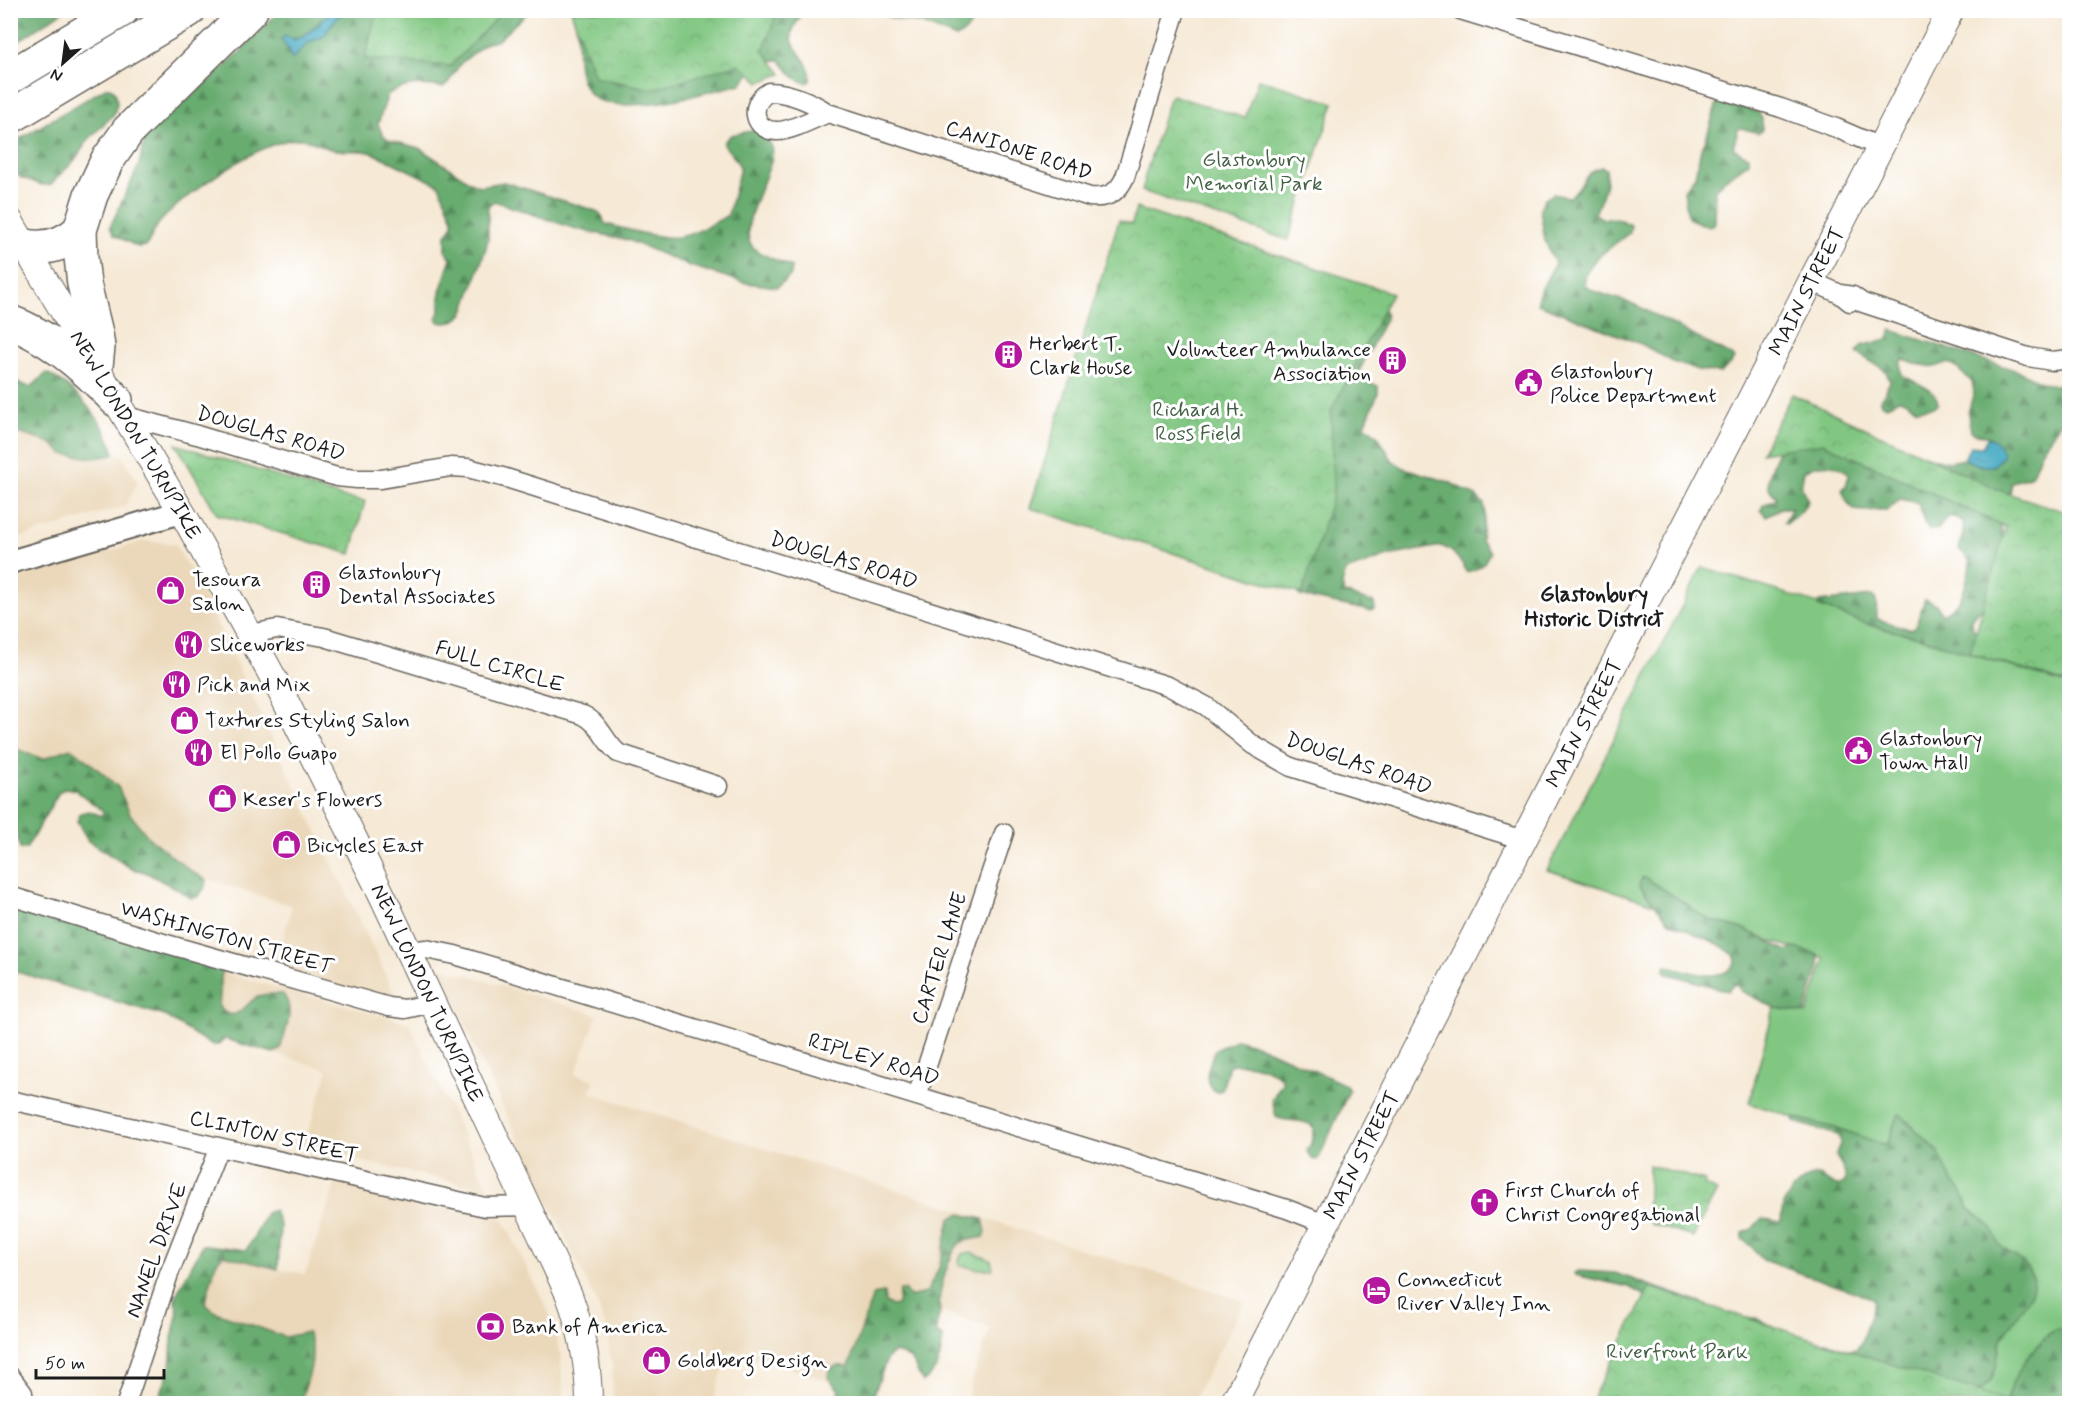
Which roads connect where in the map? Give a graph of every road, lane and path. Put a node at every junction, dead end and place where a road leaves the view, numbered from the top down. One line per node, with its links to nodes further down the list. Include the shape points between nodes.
1 (122, 10): 7 (highway)
2 (189, 10): 9 (highway)
3 (251, 10): 11 (highway, via 128,131 99,178)
4 (1176, 10): 8 (street, CANIONE ROAD, via 1125,177 1109,196 1090,198)
5 (1461, 10): 10 (street, via 1781,108)
6 (1951, 10): 10 (main road, MAIN STREET)
7 (10, 77)
8 (828, 113)
9 (10, 117)
10 (1880, 147): 13 (main road, MAIN STREET)
11 (80, 230): 12 (highway, via 55,245 36,248); 16 (highway, via 84,284 97,340)
12 (18, 233): 16 (main road, NEW LONDON TURNPIKE)
13 (1811, 281): 15 (street, via 1863,303 2028,357); 23 (main road, MAIN STREET)
14 (10, 322): 17 (highway, via 32,331 79,364)
15 (2070, 360)
16 (96, 366): 17 (main road, NEW LONDON TURNPIKE)
17 (121, 408): 18 (main road, NEW LONDON TURNPIKE); 23 (street, DOUGLAS ROAD, via 337,477 381,479 456,467 506,478 1168,686 1206,706 1253,745 1291,767)
18 (182, 512): 19 (street); 20 (main road, NEW LONDON TURNPIKE)
19 (10, 562)
20 (250, 634): 21 (street, FULL CIRCLE, via 277,629 324,637 583,715 595,723 618,753); 25 (main road, NEW LONDON TURNPIKE)
21 (718, 786)
22 (1004, 833): 27 (street, CARTER LANE)
23 (1522, 840): 31 (main road, MAIN STREET)
24 (10, 896): 26 (street, WASHINGTON STREET, via 389,1007 405,1009)
25 (408, 951): 26 (main road, NEW LONDON TURNPIKE); 27 (street, RIPLEY ROAD, via 426,949 455,955)
26 (433, 1004): 30 (main road, NEW LONDON TURNPIKE)
27 (917, 1096): 31 (street, RIPLEY ROAD)
28 (10, 1100): 29 (street, CLINTON STREET)
29 (219, 1147): 30 (street, CLINTON STREET, via 485,1207); 34 (street, NANEL DRIVE, via 169,1274)
30 (529, 1206): 35 (main road, NEW LONDON TURNPIKE, via 576,1314 587,1359)
31 (1325, 1224): 36 (main road, MAIN STREET)
32 (10, 1376): 33 (street, via 23,1394)
33 (24, 1404)
34 (126, 1404)
35 (589, 1404)
36 (1233, 1404)

